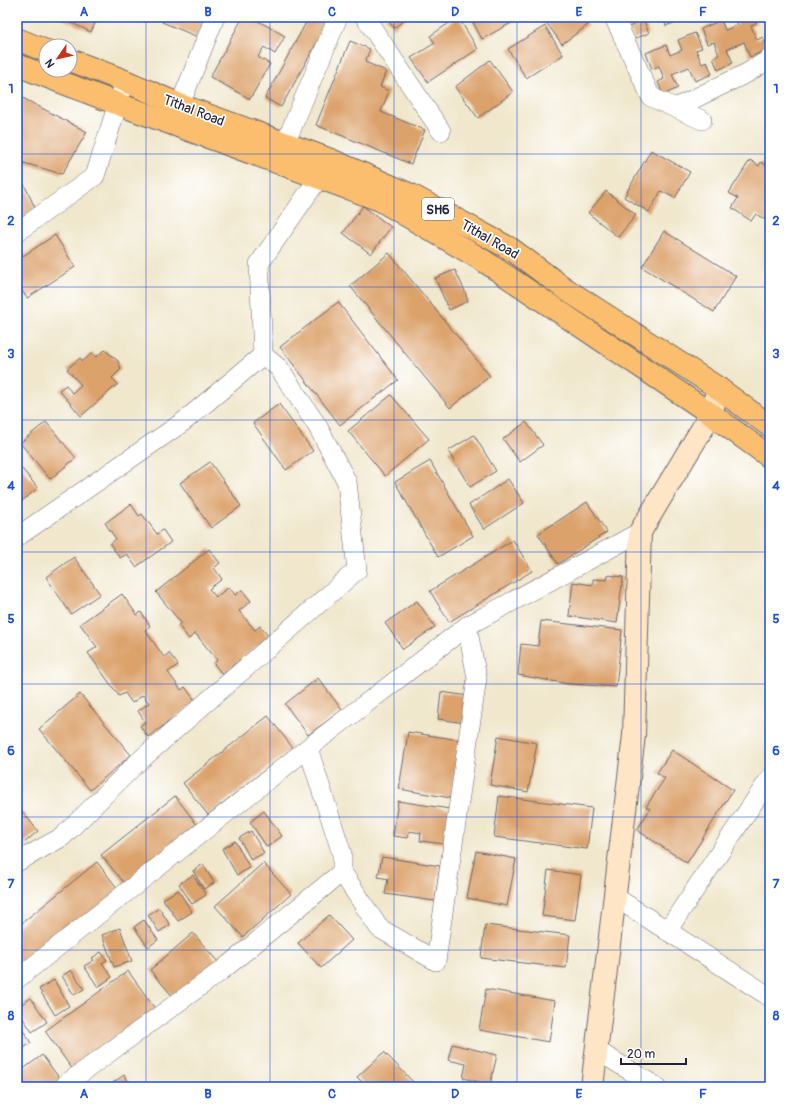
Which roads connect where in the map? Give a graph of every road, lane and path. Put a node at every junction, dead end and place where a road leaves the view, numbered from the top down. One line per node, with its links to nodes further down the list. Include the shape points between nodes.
1 (215, 17): 12 (street)
2 (338, 17): 16 (street)
3 (365, 17): 15 (street)
4 (614, 17): 13 (street, via 651,97)
5 (17, 39): 6 (main road)
6 (38, 48)
7 (770, 57): 13 (street, via 746,73)
8 (78, 63): 10 (main road, Tithal Road / SH6)
9 (17, 65): 11 (main road)
10 (125, 81): 11 (street); 12 (main road, Tithal Road / SH6)
11 (118, 104): 17 (main road); 18 (street, via 95,176)
12 (180, 105): 16 (main road, Tithal Road / SH6)
13 (675, 108): 14 (street)
14 (702, 120)
15 (441, 132)
16 (285, 144): 17 (main road, Tithal Road / SH6)
17 (325, 168): 19 (street, via 259,264); 20 (main road, Tithal Road / SH6, via 412,195 511,249 564,288); 21 (main road, via 484,261)
18 (17, 232)
19 (263, 355): 25 (street, via 183,422); 29 (street, via 279,368 318,427 347,482 357,570 136,764 62,837)
20 (718, 388): 21 (street); 22 (main road, Tithal Road / SH6)
21 (711, 414): 23 (main road); 24 (street)
22 (770, 426)
23 (770, 457)
24 (640, 532): 26 (street); 31 (street, via 634,735)
25 (17, 536)
26 (467, 626): 27 (street); 30 (street, via 477,678 436,961 378,928)
27 (308, 748): 30 (street, via 342,854); 33 (street)
28 (770, 778): 32 (street)
29 (17, 862)
30 (342, 872): 36 (street, via 221,971)
31 (614, 897): 32 (street); 35 (street)
32 (667, 931): 34 (street)
33 (17, 979)
34 (770, 997)
35 (596, 1050): 37 (street); 38 (street)
36 (66, 1084)
37 (592, 1087)
38 (657, 1087)

